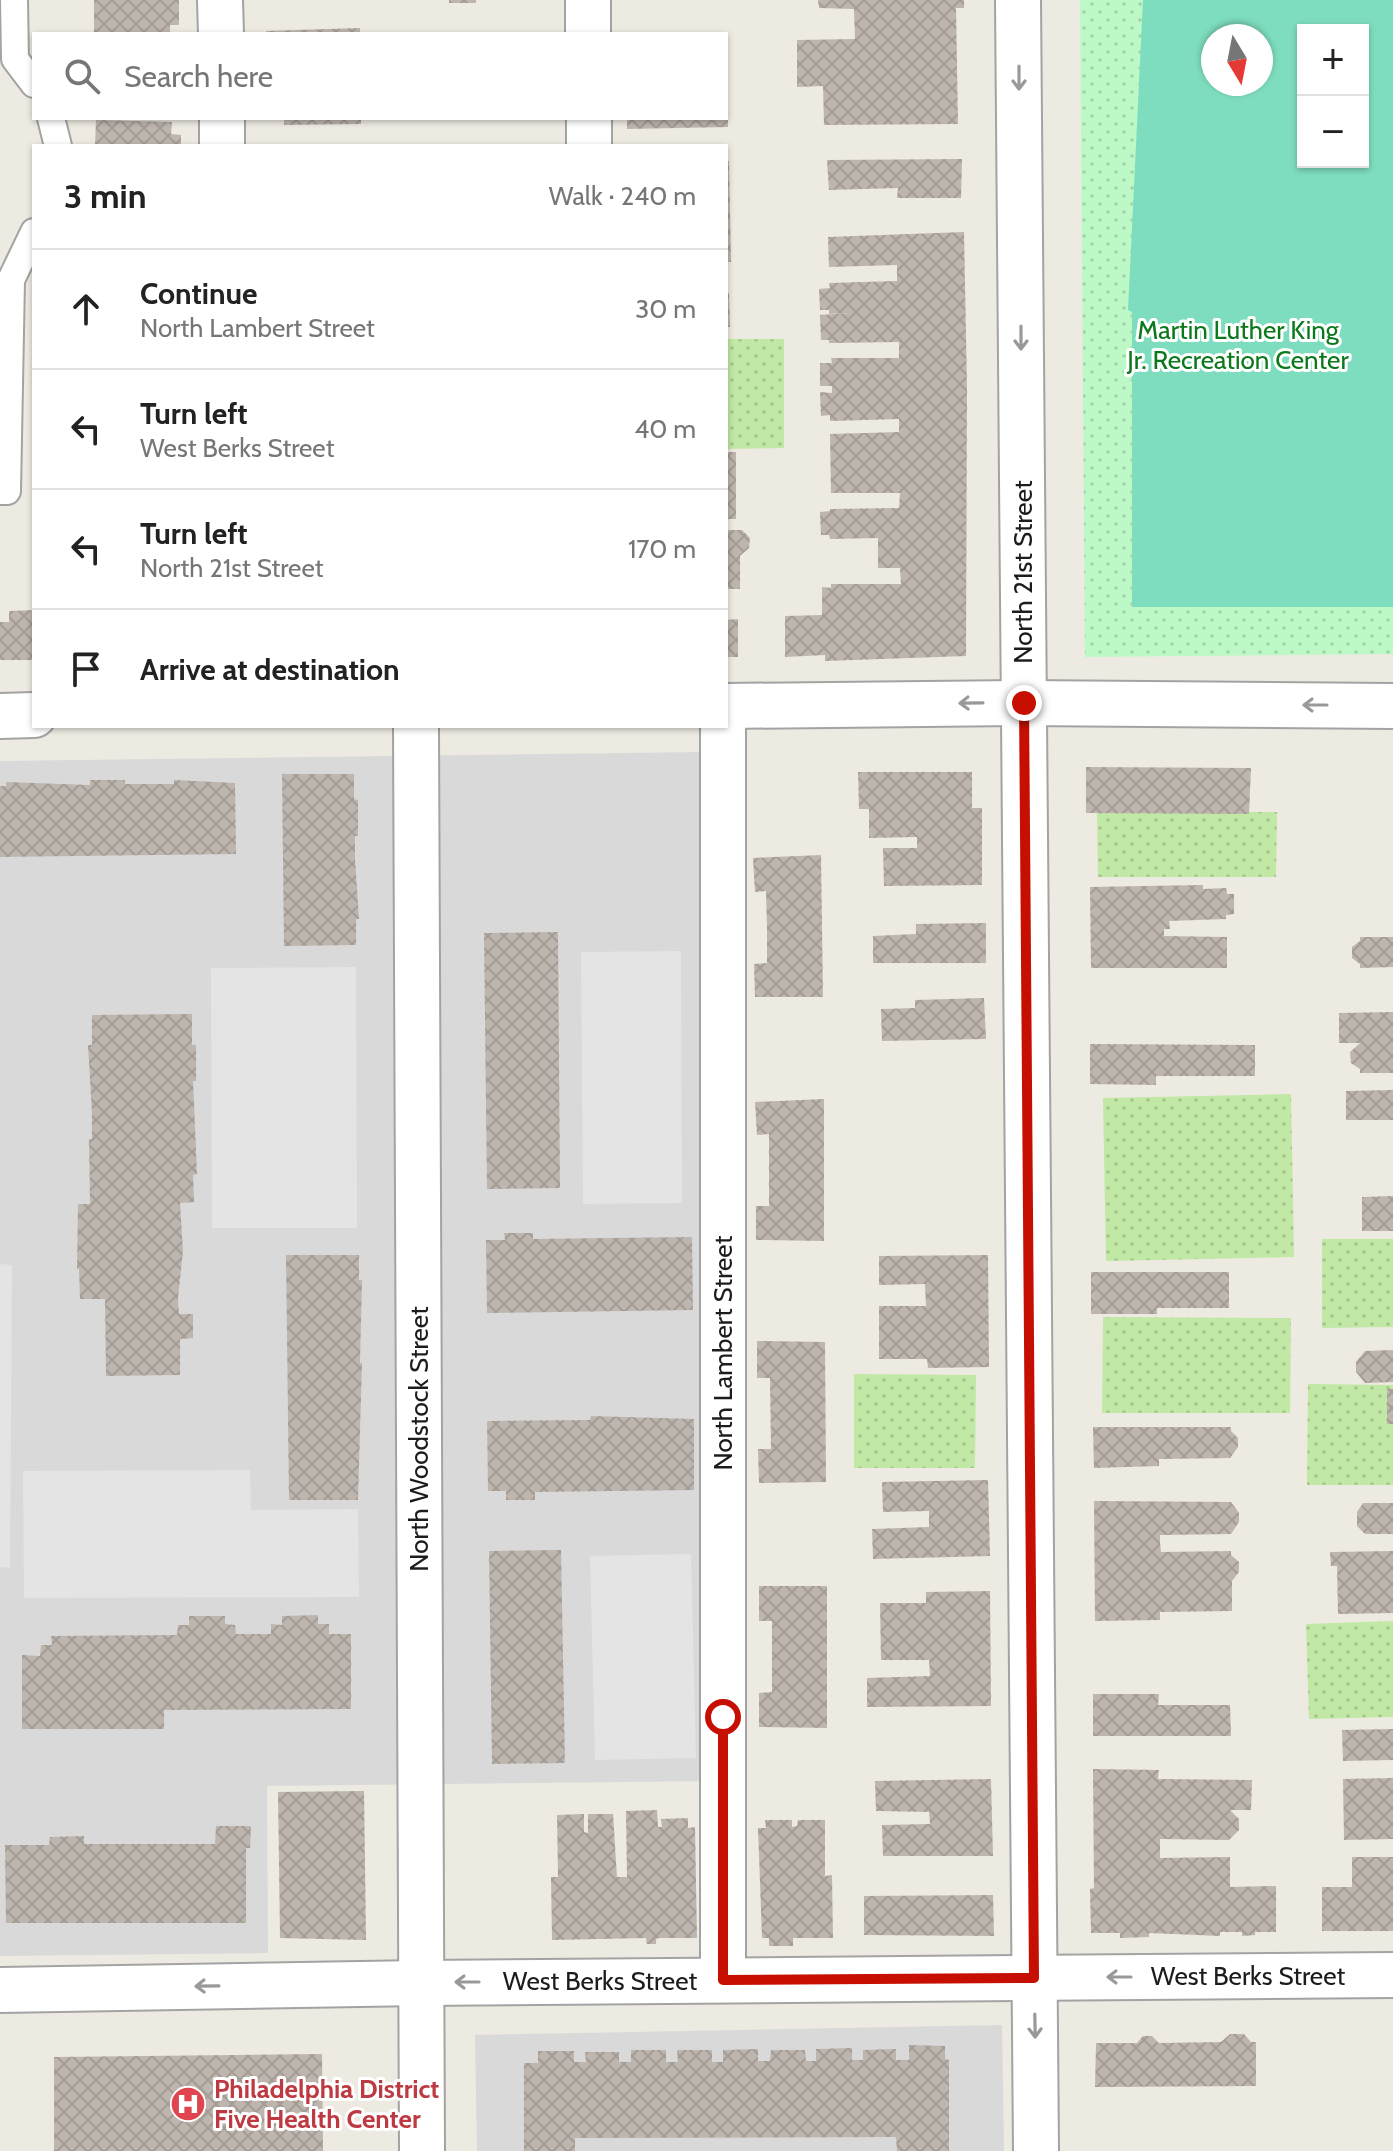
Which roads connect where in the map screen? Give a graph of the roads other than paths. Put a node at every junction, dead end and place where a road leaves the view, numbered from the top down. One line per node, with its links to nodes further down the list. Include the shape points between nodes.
1 (14, 0): 7 (lane, via 15,59)
2 (220, 0): 5 (street)
3 (588, 0): 6 (street)
4 (1018, 0): 16 (street, North 21st Street, one-way to 16)
5 (221, 32)
6 (588, 32)
7 (32, 81)
8 (52, 120): 11 (lane)
9 (222, 120): 12 (street)
10 (589, 120): 13 (street)
11 (58, 144)
12 (222, 144)
13 (589, 144)
14 (32, 236): 15 (lane, via 11,280 7,491)
15 (0, 491)
16 (1024, 703): 17 (street, one-way to 17); 18 (street, one-way to 16); 24 (street, North 21st Street)
17 (728, 706)
18 (1393, 706)
19 (32, 715): 20 (street)
20 (0, 716)
21 (416, 728): 26 (street, North Woodstock Street)
22 (723, 728): 25 (street, North Lambert Street)
23 (1393, 1975): 24 (street, West Berks Street, one-way to 24)
24 (1034, 1978): 25 (street, West Berks Street); 29 (street, North 21st Street, one-way to 29)
25 (723, 1980): 26 (street, West Berks Street, one-way to 26)
26 (421, 1983): 27 (street, West Berks Street, one-way to 27); 28 (street, North Woodstock Street)
27 (0, 1990)
28 (422, 2151)
29 (1036, 2151)

